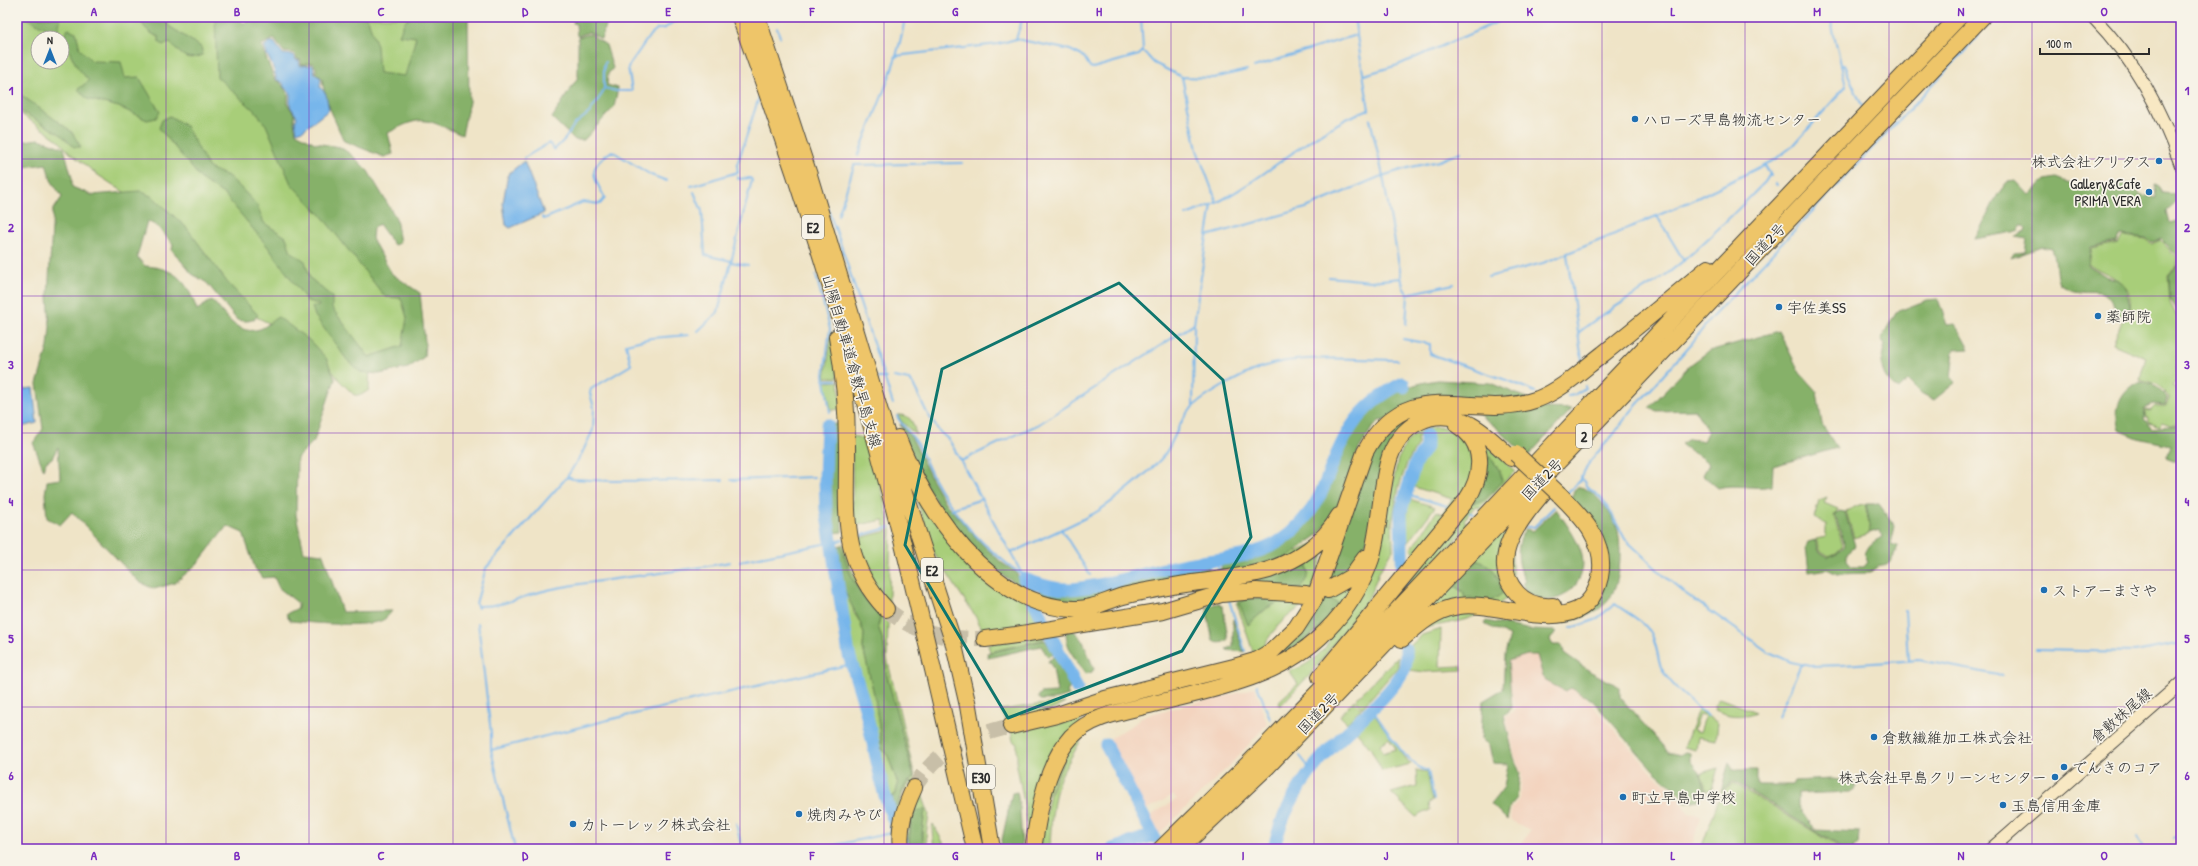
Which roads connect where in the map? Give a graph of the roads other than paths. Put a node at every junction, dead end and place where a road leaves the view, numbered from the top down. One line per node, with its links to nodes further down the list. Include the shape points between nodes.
1 (740, 17): 8 (highway, 山陽自動車道倉敷早島支線 / E2)
2 (757, 17): 12 (highway, 山陽自動車道倉敷早島支線 / E2, via 841,279)
3 (1959, 17): 6 (highway, 国道2号 / 2)
4 (1982, 17): 9 (highway, 国道2号 / 2)
5 (2093, 17): 7 (main road, via 2119,46 2144,82 2165,123)
6 (1831, 153): 10 (highway, via 1725,254 1561,386 1546,395 1520,404 1430,404); 25 (highway, 国道2号 / 2)
7 (2181, 165)
8 (824, 263): 12 (highway, 山陽自動車道倉敷早島支線 / E2); 19 (highway, via 827,293 841,355 847,437 847,527 850,546 860,574)
9 (1604, 414): 15 (highway, via 1573,458 1523,517 1506,549 1506,571 1513,589 1529,602 1542,606 1564,604 1576,596 1586,584 1591,570 1590,554 1581,531); 26 (highway, 国道2号 / 2)
10 (1395, 416): 13 (highway, via 1429,407 1453,409 1469,414 1483,423); 14 (highway, via 1375,435)
11 (1405, 431): 13 (highway, via 1415,423 1428,418 1453,418 1478,429); 16 (highway, via 1390,455); 25 (highway, via 1429,420 1443,420 1456,425 1472,438 1480,464 1478,479 1471,494)
12 (887, 437): 14 (highway, via 946,527 990,574 1018,593 1046,605 1073,609 1090,608 1124,596 1194,582 1257,573 1289,562 1316,545 1336,520); 22 (highway, 山陽自動車道倉敷早島支線 / E2, via 943,608); 23 (highway, 山陽自動車道倉敷早島支線 / E2, via 901,535)
13 (1513, 456): 15 (highway)
14 (1360, 464): 24 (highway, via 1320,588 1296,628 1272,651 1256,661 1234,668 1105,699 1062,714)
15 (1557, 497): 26 (highway, via 1589,527 1599,548 1599,580 1587,600 1568,613 1552,616 1469,605 1435,613 1394,646 1293,745)
16 (1380, 504): 17 (highway, via 1370,545 1362,562 1344,582); 31 (highway, via 1371,557 1364,578 1347,607 1325,632 1307,648 1247,679 1104,717 1078,731 1060,754 1047,785)
17 (1328, 590)
18 (1306, 594): 20 (highway, via 1250,591 1210,596 1038,631)
19 (886, 609)
20 (985, 639)
21 (2181, 683): 34 (main road, 倉敷妹尾線)
22 (968, 706): 30 (highway, E30)
23 (943, 711): 29 (highway, E30)
24 (1011, 726)
25 (1249, 763): 32 (highway, 国道2号 / 2)
26 (1267, 767): 33 (highway, 国道2号 / 2)
27 (914, 788): 28 (highway, via 904,812 900,835)
28 (901, 849)
29 (975, 849)
30 (992, 849)
31 (1033, 849)
32 (1161, 849)
33 (1180, 849)
34 (1991, 849)

